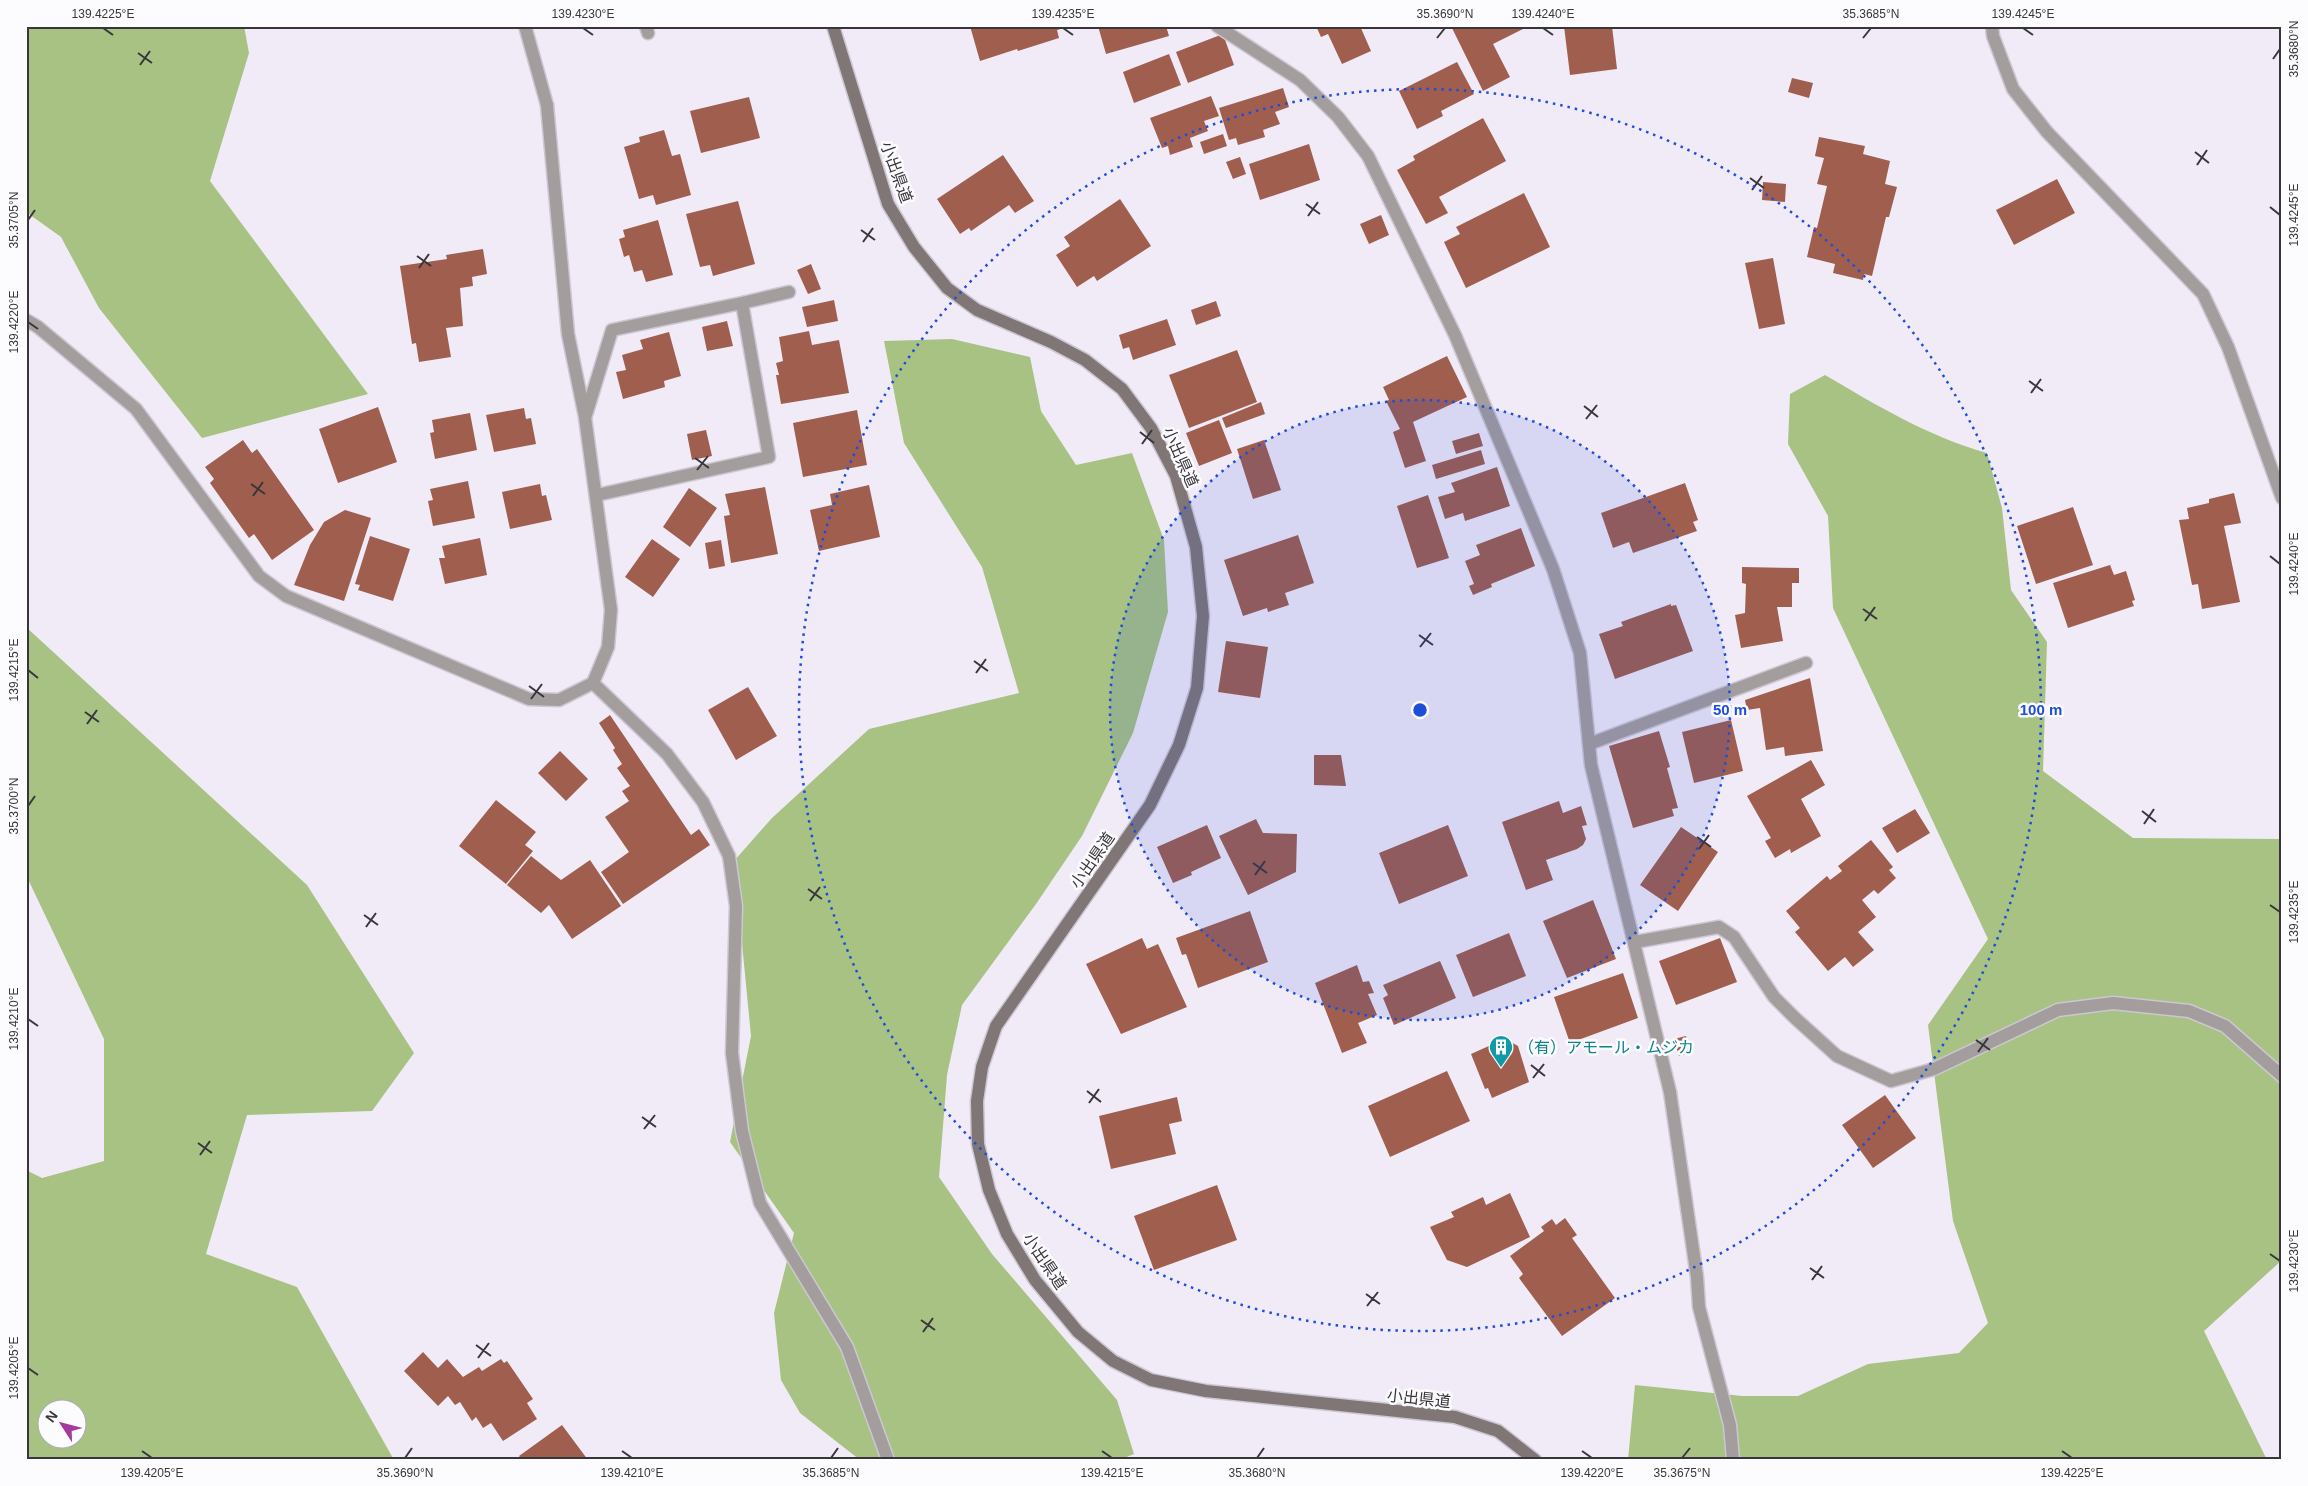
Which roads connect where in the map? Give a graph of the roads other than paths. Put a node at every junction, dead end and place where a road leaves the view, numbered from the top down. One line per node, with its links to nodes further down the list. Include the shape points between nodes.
1 (525, 26): 8 (street, via 547,105 568,334)
2 (833, 26): 17 (main road, 小出県道, via 888,204 914,247 948,288 977,310 1085,360 1122,389 1151,428 1176,476 1196,547 1202,625 1197,688 1179,745 1150,805 996,1026 982,1067 977,1101 978,1144 989,1190 1007,1234 1035,1280 1078,1332 1113,1361 1151,1380 1206,1391 1455,1417 1498,1432)
3 (1217, 26): 13 (street, via 1300,80 1338,117 1368,156 1455,335 1553,569 1580,653)
4 (1992, 26): 10 (street, via 2013,89 2047,132 2203,294 2228,347)
5 (789, 292): 6 (street)
6 (742, 304): 8 (street, via 612,330); 9 (street, via 769,457)
7 (26, 320): 12 (street, via 136,410 259,576 286,596 529,699 559,700)
8 (585, 417): 9 (street)
9 (597, 495): 12 (street, via 611,610 608,647)
10 (2282, 498)
11 (1806, 663): 13 (street)
12 (593, 683): 16 (street, via 667,754 704,802 729,856 736,906 732,1053 742,1131 760,1203 847,1347)
13 (1589, 744): 14 (street, via 1591,765)
14 (1635, 942): 15 (street, via 1719,927 1734,937 1774,997 1837,1056 1891,1081 1934,1070 2058,1010 2113,1003 2189,1011 2225,1026); 18 (street, via 1670,1092 1699,1307 1730,1425)
15 (2282, 1076)
16 (888, 1460)
17 (1535, 1460)
18 (1733, 1460)

